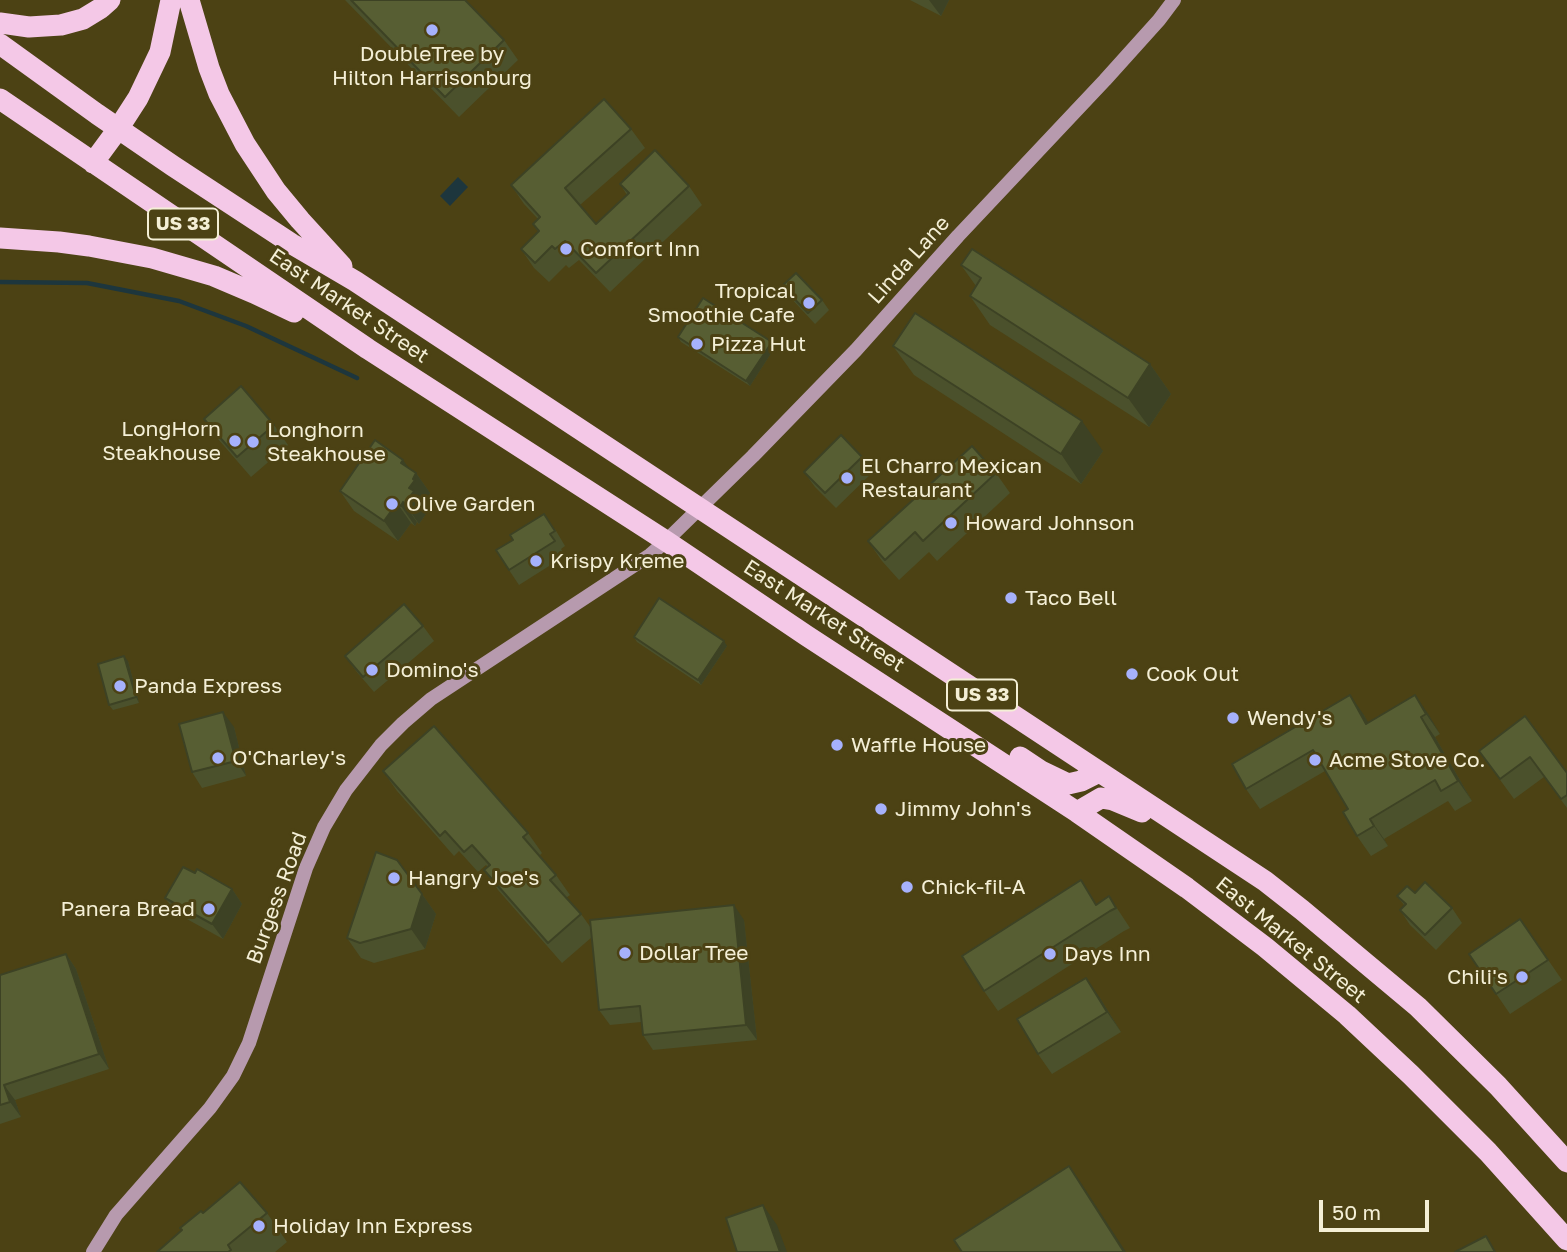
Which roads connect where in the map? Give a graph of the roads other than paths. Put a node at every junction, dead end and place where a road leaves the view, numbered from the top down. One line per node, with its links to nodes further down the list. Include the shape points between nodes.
1 (110, 0): 5 (highway, via 83,19 61,25)
2 (171, 0): 8 (highway, via 160,52)
3 (189, 0): 11 (highway, via 209,68 245,144 276,191)
4 (1174, 0): 13 (street, Linda Lane, via 856,350)
5 (0, 23)
6 (0, 44): 8 (highway, East Market Street / US 33)
7 (0, 99): 9 (highway, East Market Street / US 33)
8 (118, 129): 9 (highway); 11 (highway, East Market Street / US 33)
9 (93, 163): 12 (highway, East Market Street / US 33)
10 (0, 238): 12 (highway, via 89,246 194,270 254,293)
11 (355, 281): 13 (highway, East Market Street / US 33)
12 (368, 349): 14 (highway, East Market Street / US 33)
13 (699, 509): 14 (street, Linda Lane); 16 (highway, East Market Street / US 33)
14 (666, 541): 15 (highway, East Market Street / US 33); 21 (street, Burgess Road, via 431,699 363,767 332,814 306,868 251,1037 233,1076 116,1215)
15 (987, 753): 16 (highway, via 1014,753 1068,784); 17 (highway, East Market Street / US 33)
16 (1099, 772): 18 (highway, East Market Street / US 33)
17 (1077, 812): 18 (highway, via 1101,798 1113,800); 20 (highway, East Market Street / US 33, via 1187,888 1347,1015 1488,1152)
18 (1196, 836): 19 (highway, East Market Street / US 33, via 1265,881 1418,1007)
19 (1567, 1162)
20 (1567, 1240)
21 (93, 1252)

